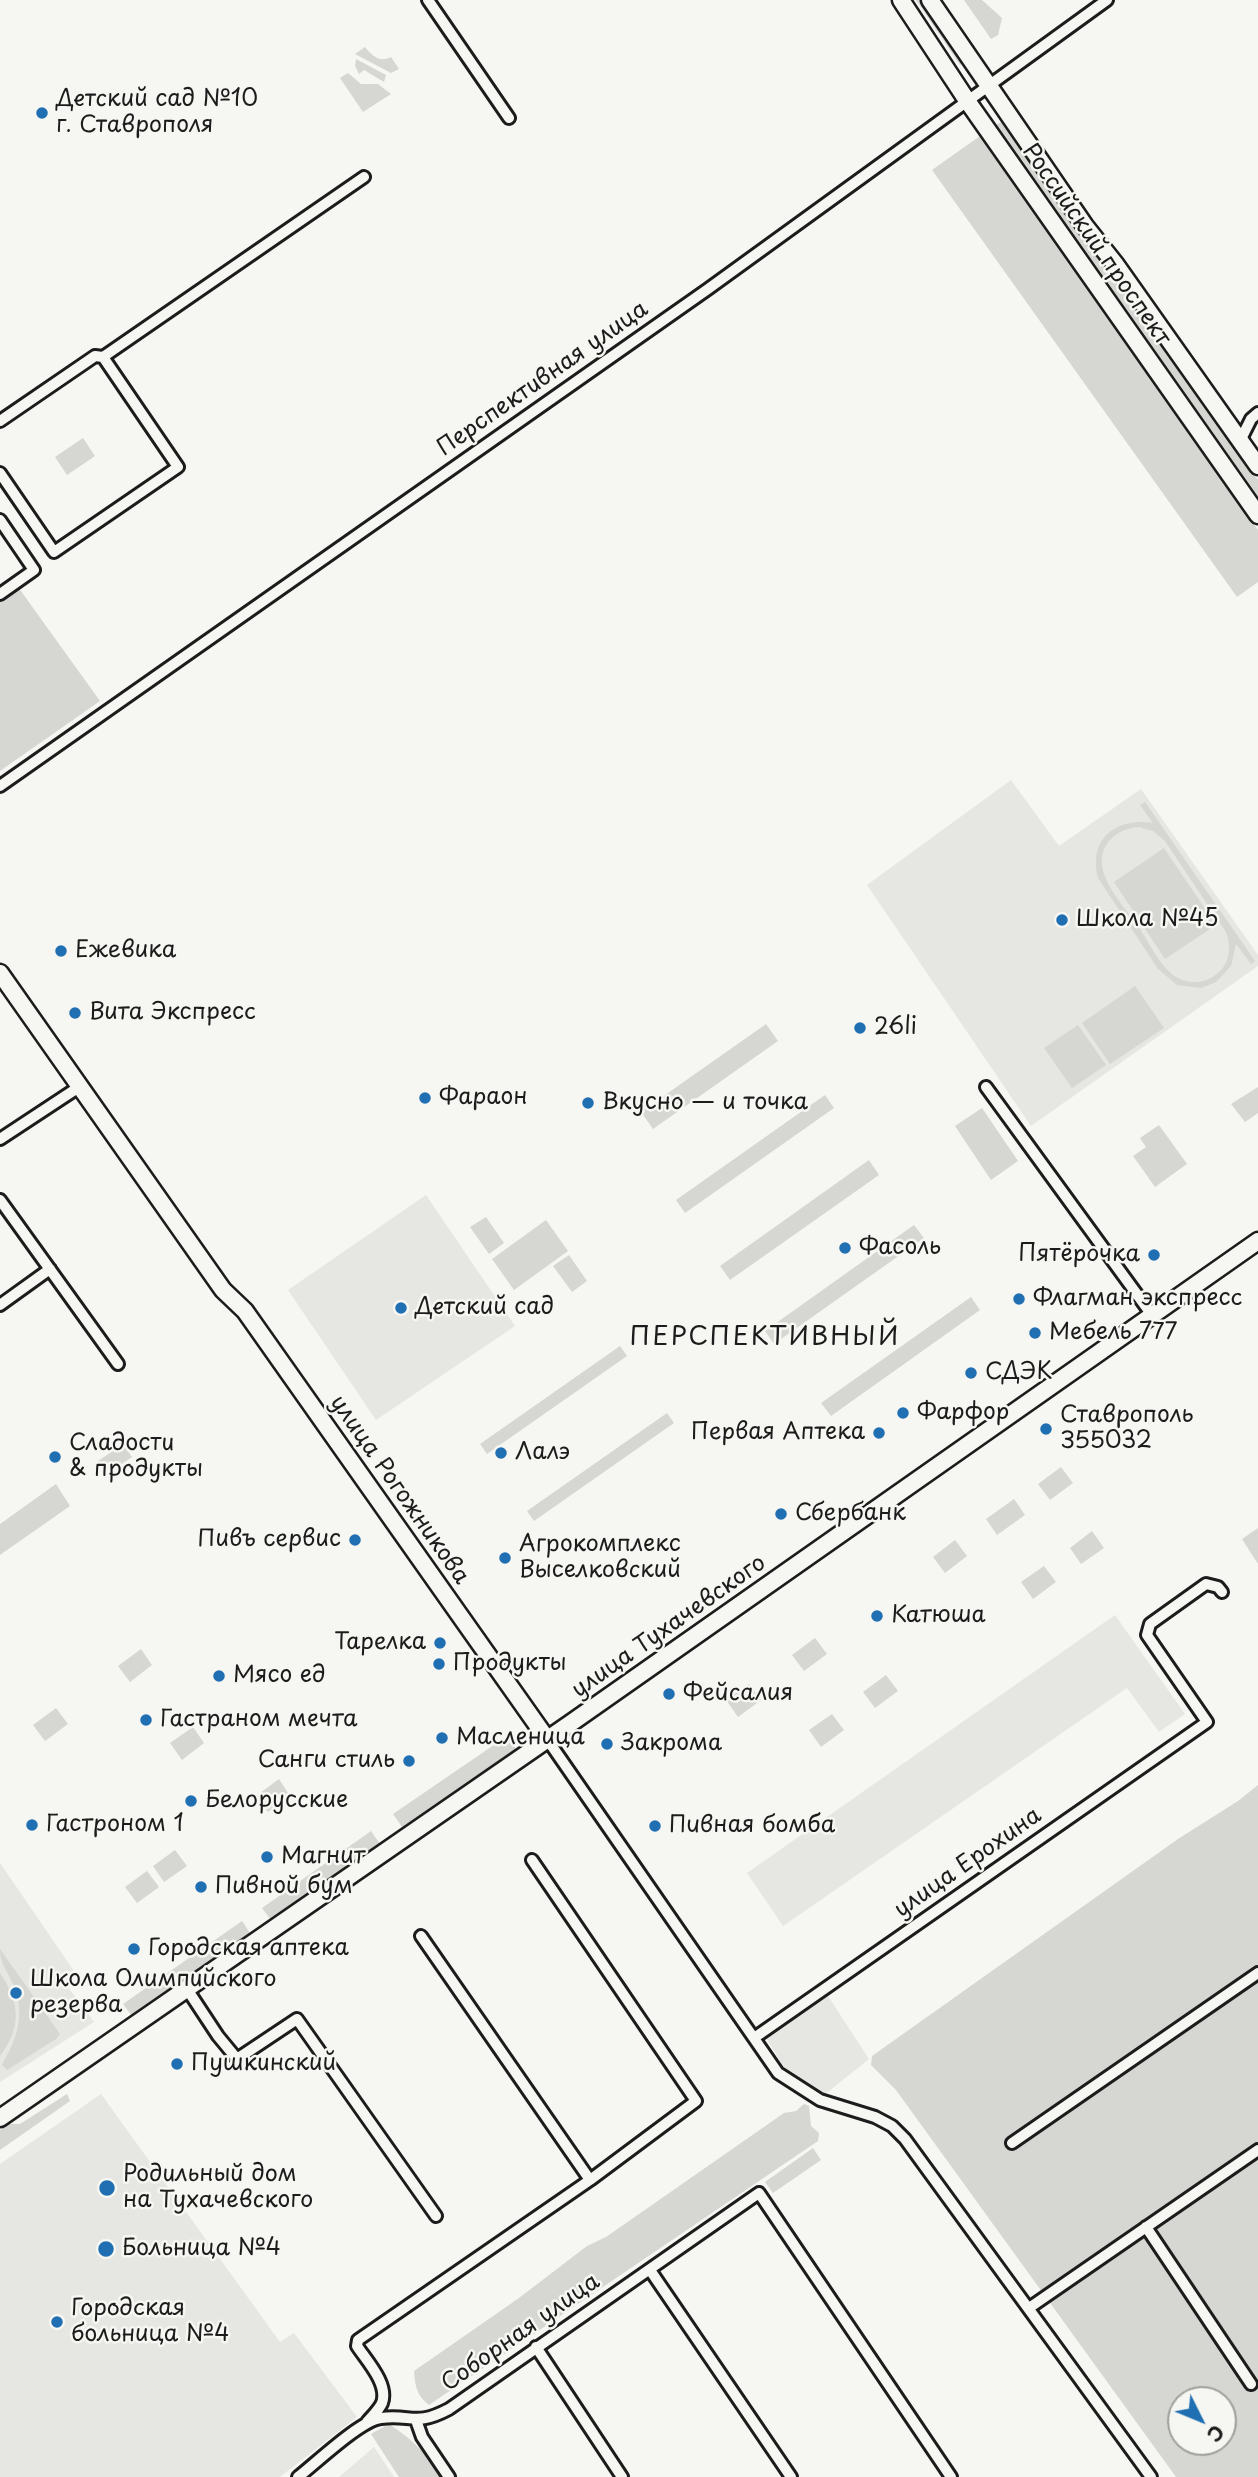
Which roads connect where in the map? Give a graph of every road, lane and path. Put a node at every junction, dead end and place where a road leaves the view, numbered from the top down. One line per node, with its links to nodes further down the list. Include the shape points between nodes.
1 (428, 0): 7 (street)
2 (901, 0): 6 (main road, Российский проспект)
3 (930, 0): 5 (main road, Российский проспект)
4 (1107, 0): 5 (street, Перспективная улица)
5 (990, 86): 6 (street, Перспективная улица); 12 (main road, Российский проспект)
6 (968, 102): 15 (main road, Российский проспект); 18 (street, Перспективная улица)
7 (509, 118)
8 (364, 177): 9 (street)
9 (103, 357): 11 (street, via 95,356); 14 (street, via 178,467 54,552)
10 (1258, 413): 12 (street)
11 (0, 421)
12 (1240, 441): 13 (main road, Российский проспект)
13 (1258, 466)
14 (0, 473)
15 (1258, 515)
16 (0, 520): 17 (street, via 34,570)
17 (0, 594)
18 (0, 786)
19 (0, 973): 20 (main road, улица Рогожникова)
20 (79, 1087): 22 (street); 30 (main road, улица Рогожникова, via 223,1290 245,1311)
21 (986, 1087): 27 (street)
22 (0, 1139)
23 (0, 1200): 25 (street)
24 (1258, 1241): 27 (main road, улица Тухачевского)
25 (50, 1269): 26 (street); 28 (street)
26 (0, 1305)
27 (1152, 1315): 30 (main road, улица Тухачевского)
28 (118, 1364)
29 (1222, 1592): 35 (street, улица Ерохина, via 1206,1584 1150,1624 1147,1635 1207,1722)
30 (547, 1739): 34 (main road, улица Тухачевского); 35 (street, улица Рогожникова)
31 (532, 1860): 39 (street, via 696,2101)
32 (421, 1936): 39 (street)
33 (1258, 1973): 37 (street)
34 (187, 1989): 36 (main road, улица Тухачевского); 40 (street, via 237,2059 297,2019)
35 (754, 2038): 43 (street, улица Рогожникова, via 778,2073 801,2088 820,2100 892,2126)
36 (0, 2118)
37 (1012, 2143)
38 (1258, 2150): 41 (street)
39 (590, 2180): 47 (street, via 358,2340 383,2395 379,2409)
40 (436, 2216)
41 (1146, 2227): 43 (street); 45 (street)
42 (650, 2270): 44 (street, Соборная улица); 51 (street); 52 (street, Соборная улица, via 759,2193)
43 (1029, 2308): 53 (street, улица Рогожникова)
44 (536, 2347): 46 (street, Соборная улица, via 449,2409); 50 (street)
45 (1251, 2384)
46 (416, 2420): 47 (street, Соборная улица, via 382,2417); 49 (street)
47 (367, 2422): 48 (street)
48 (298, 2477)
49 (449, 2477)
50 (622, 2477)
51 (791, 2477)
52 (951, 2477)
53 (1151, 2477)

